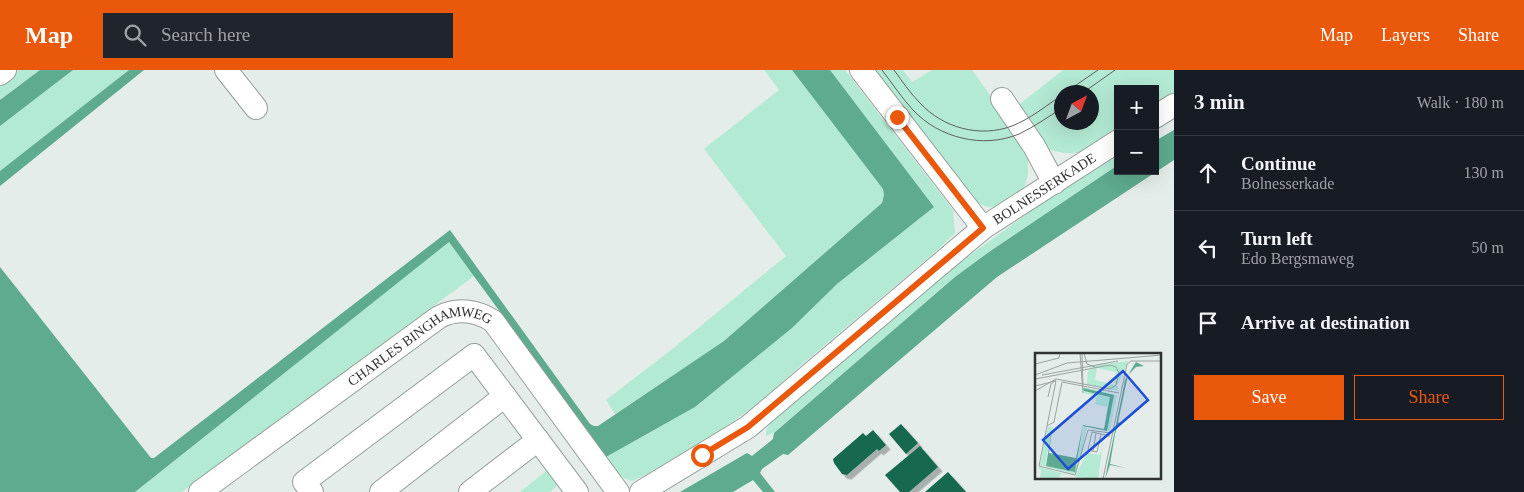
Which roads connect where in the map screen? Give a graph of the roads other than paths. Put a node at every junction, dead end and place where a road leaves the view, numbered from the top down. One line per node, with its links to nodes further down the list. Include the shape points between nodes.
1 (5, 70): 4 (street)
2 (226, 70): 7 (street)
3 (861, 70): 11 (street)
4 (0, 74)
5 (1002, 99): 10 (street)
6 (1174, 105): 8 (street)
7 (256, 108)
8 (1159, 114)
9 (1114, 144): 10 (street, BOLNESSERKADE)
10 (1054, 183): 11 (street, BOLNESSERKADE)
11 (983, 228): 21 (street, BOLNESSERKADE, via 748,427)
12 (505, 396): 13 (street); 16 (street, via 474,355 304,482); 17 (street)
13 (538, 440): 18 (street); 19 (street)
14 (229, 483): 15 (street, CHARLES BINGHAMWEG); 20 (street, CHARLES BINGHAMWEG, via 439,317 470,311 493,320)
15 (200, 492)
16 (312, 492)
17 (381, 492)
18 (470, 492)
19 (577, 492)
20 (618, 492)
21 (641, 492)

